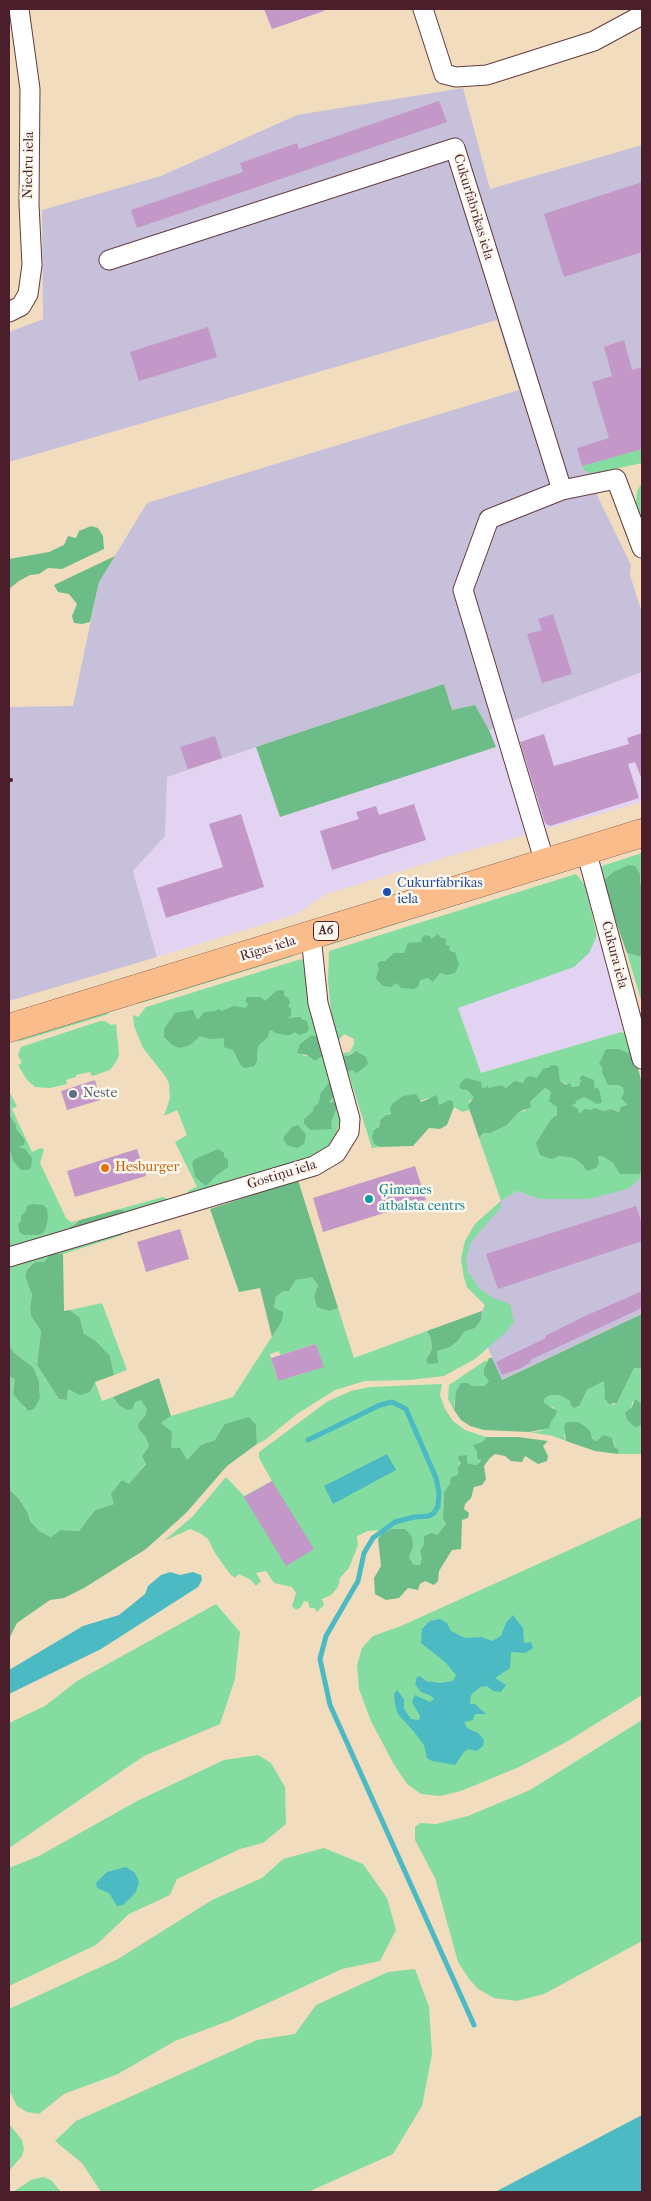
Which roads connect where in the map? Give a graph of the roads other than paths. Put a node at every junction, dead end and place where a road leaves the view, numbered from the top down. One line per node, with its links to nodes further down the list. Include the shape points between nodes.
1 (20, 9): 3 (street); 6 (street, Niedru iela, via 30,89 32,265 28,294 21,306)
2 (424, 9): 4 (street, via 444,74 456,77 487,75 594,41)
3 (9, 13)
4 (642, 15)
5 (109, 260): 7 (street, Cukurfabrikas iela, via 455,148)
6 (9, 312)
7 (562, 490): 8 (street, via 616,479); 11 (street, via 489,519 463,590)
8 (642, 548)
9 (642, 833): 10 (highway, Rīgas iela / A6)
10 (586, 850): 11 (highway, Rīgas iela / A6); 14 (street, Cukura iela)
11 (545, 863): 12 (highway, Rīgas iela / A6)
12 (311, 936): 13 (highway, Rīgas iela / A6); 15 (street, Gostiņu iela, via 318,1003 350,1119 349,1132 336,1153 314,1166)
13 (9, 1028)
14 (642, 1059)
15 (9, 1257)

